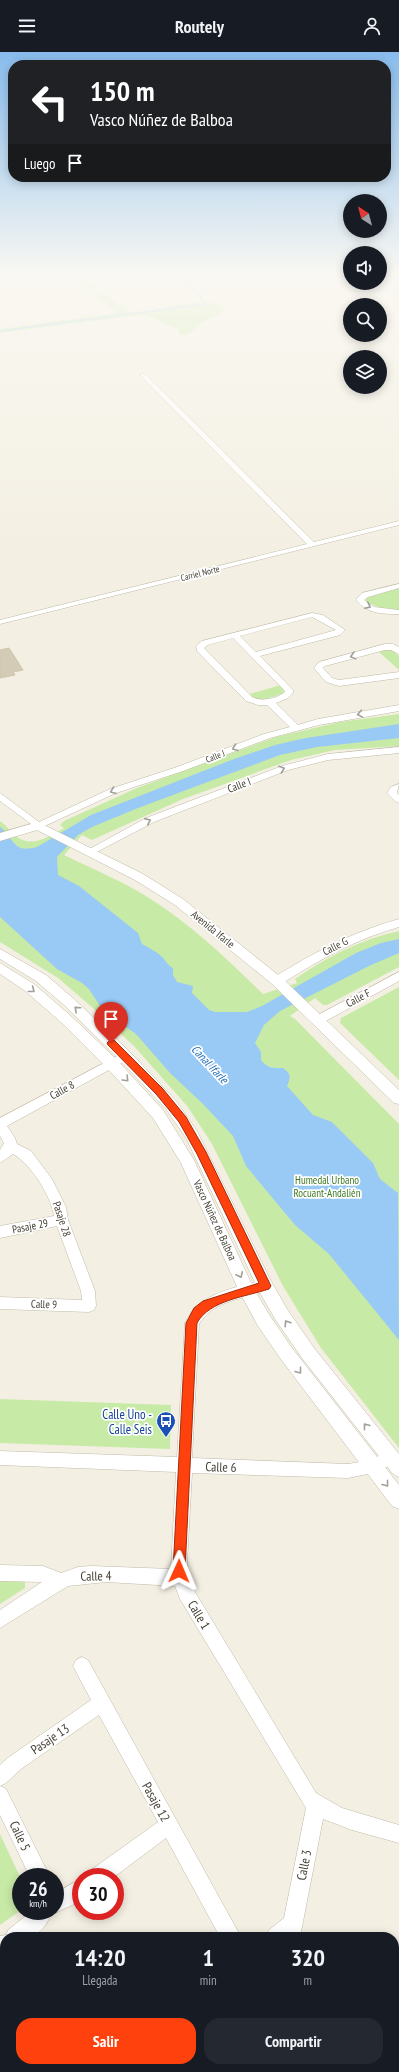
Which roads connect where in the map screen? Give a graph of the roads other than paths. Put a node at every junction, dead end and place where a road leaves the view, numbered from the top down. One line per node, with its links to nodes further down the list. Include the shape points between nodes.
1 (143, 375): 3 (street)
2 (399, 523): 3 (street, Carriel Norte)
3 (313, 544): 6 (street, Carriel Norte)
4 (399, 586): 5 (street, one-way to 5, via 364,595 360,599 371,608)
5 (399, 612)
6 (0, 622)
7 (234, 636): 9 (street); 9 (street, via 312,615 341,630); 11 (street, via 202,644 199,648 250,701)
8 (399, 651): 10 (street, one-way to 10, via 393,647 385,647 322,664 318,668 329,680 338,683)
9 (255, 655): 11 (street, via 289,690 288,695)
10 (399, 675)
11 (269, 701): 13 (street)
12 (399, 708): 13 (street, Calle J, one-way to 13)
13 (295, 727): 18 (street, Calle J, one-way to 18, via 180,770 113,791)
14 (399, 750): 20 (street, Calle I, one-way to 14, via 164,814 285,768 328,757)
15 (399, 787): 17 (street, via 392,793)
16 (0, 796): 18 (street, Avenida Ifarle)
17 (399, 800)
18 (38, 826): 19 (street); 20 (street, Avenida Ifarle)
19 (6, 835)
20 (83, 849): 25 (street, Avenida Ifarle, via 179,902)
21 (399, 923): 25 (street, Calle G, via 358,934 342,942)
22 (0, 953): 27 (street, Vasco Núñez de Balboa, one-way to 22, via 52,987)
23 (0, 968): 28 (street, Vasco Núñez de Balboa, one-way to 28, via 48,1003)
24 (399, 976): 26 (street, Calle F)
25 (280, 984): 26 (street, Avenida Ifarle)
26 (313, 1015): 29 (street, Avenida Ifarle)
27 (125, 1056): 28 (street, Calle 8); 35 (street, Vasco Núñez de Balboa, via 171,1105 192,1135)
28 (111, 1063): 30 (street, Calle 8); 36 (street, Vasco Núñez de Balboa, one-way to 36, via 158,1114 178,1144)
29 (399, 1099)
30 (0, 1125): 31 (street, Calle 8, via 10,1138)
31 (11, 1147): 32 (street); 33 (street, Pasaje 28, via 26,1154 39,1169 56,1201)
32 (0, 1158)
33 (61, 1220): 34 (street, Pasaje 29); 38 (street, Pasaje 28, via 88,1291)
34 (0, 1232)
35 (266, 1286): 36 (street, Calle 1); 40 (street, Vasco Núñez de Balboa, one-way to 35, via 294,1333)
36 (247, 1291): 41 (street, Calle 1, via 207,1304 198,1312 192,1323); 42 (street, Vasco Núñez de Balboa, one-way to 42, via 274,1337)
37 (0, 1302): 38 (street, Calle 9)
38 (89, 1306)
39 (0, 1458): 41 (street, Calle 6)
40 (395, 1462): 42 (street, Calle 6)
41 (183, 1465): 42 (street, Calle 6, via 338,1471); 45 (street, Calle 1, via 178,1563)
42 (373, 1467): 43 (street, Vasco Núñez de Balboa, one-way to 43)
43 (399, 1500)
44 (0, 1573): 46 (street, via 43,1574)
45 (180, 1578): 46 (street, Calle 4, via 83,1575); 52 (street, Calle 1, via 186,1593 305,1791)
46 (61, 1581): 47 (street, Calle 4)
47 (0, 1620)
48 (82, 1666): 49 (street, Pasaje 12)
49 (102, 1703): 50 (street, Pasaje 13, via 15,1763); 53 (street, Pasaje 12)
50 (0, 1777)
51 (0, 1795): 55 (street, Calle 5)
52 (316, 1805): 54 (street, Calle 1, via 330,1813); 58 (street, Calle 3)
53 (169, 1825): 56 (street); 60 (street, Pasaje 12)
54 (399, 1834)
55 (36, 1868)
56 (110, 1868)
57 (38, 1920): 59 (street)
58 (291, 1931)
59 (22, 1932)
60 (228, 1932)

